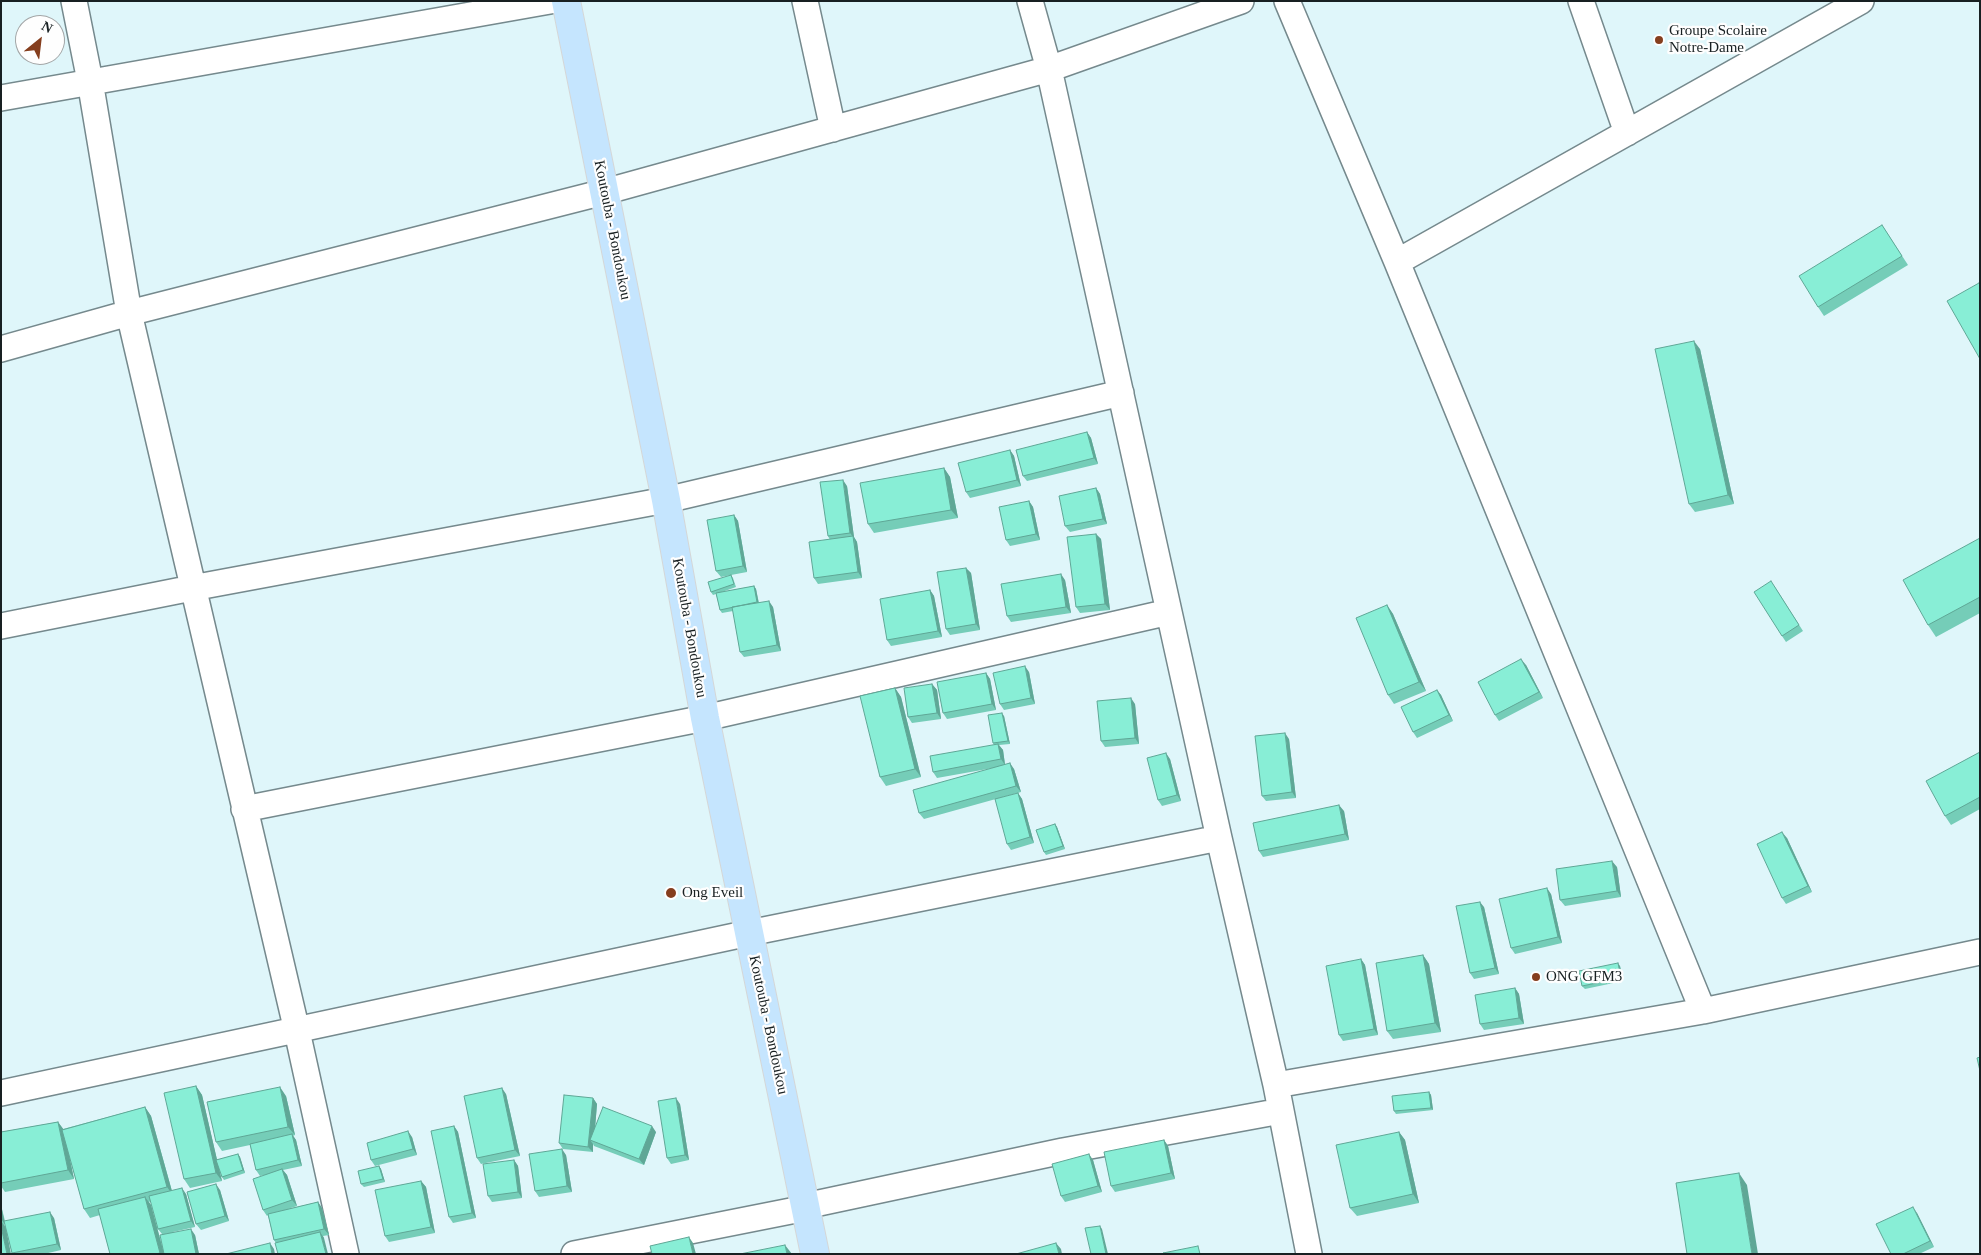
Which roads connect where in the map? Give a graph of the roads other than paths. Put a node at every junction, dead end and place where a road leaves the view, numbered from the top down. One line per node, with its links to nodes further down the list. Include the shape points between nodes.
1 (74, 1): 11 (street)
2 (550, 1): 11 (street)
3 (566, 1): 15 (main road, Koutouba - Bondoukou)
4 (805, 1): 13 (street)
5 (1030, 1): 10 (street)
6 (1241, 1): 10 (street)
7 (1287, 1): 16 (street)
8 (1581, 1): 14 (street)
9 (1861, 1): 14 (street)
10 (1049, 69): 13 (street); 19 (street)
11 (90, 81): 12 (street); 17 (street)
12 (1, 98)
13 (832, 129): 15 (street)
14 (1627, 133): 16 (street)
15 (604, 192): 17 (street); 20 (main road, Koutouba - Bondoukou)
16 (1397, 262): 29 (street)
17 (129, 313): 18 (street); 21 (street)
18 (1, 349)
19 (1121, 393): 20 (street); 22 (street)
20 (666, 500): 21 (street); 24 (main road, Koutouba - Bondoukou)
21 (192, 588): 23 (street); 25 (street)
22 (1169, 612): 24 (street); 26 (street)
23 (1, 626)
24 (705, 718): 25 (street); 27 (main road, Koutouba - Bondoukou)
25 (244, 809): 30 (street)
26 (1219, 838): 27 (street); 31 (street)
27 (750, 933): 30 (street); 34 (main road, Koutouba - Bondoukou)
28 (1980, 952): 29 (street)
29 (1703, 1012): 31 (street)
30 (297, 1030): 32 (street); 35 (street)
31 (1276, 1085): 33 (street)
32 (1, 1093)
33 (1281, 1111): 34 (street, via 1063,1151); 38 (street)
34 (805, 1207): 36 (street); 37 (main road, Koutouba - Bondoukou)
35 (346, 1254)
36 (574, 1254)
37 (815, 1254)
38 (1309, 1254)

